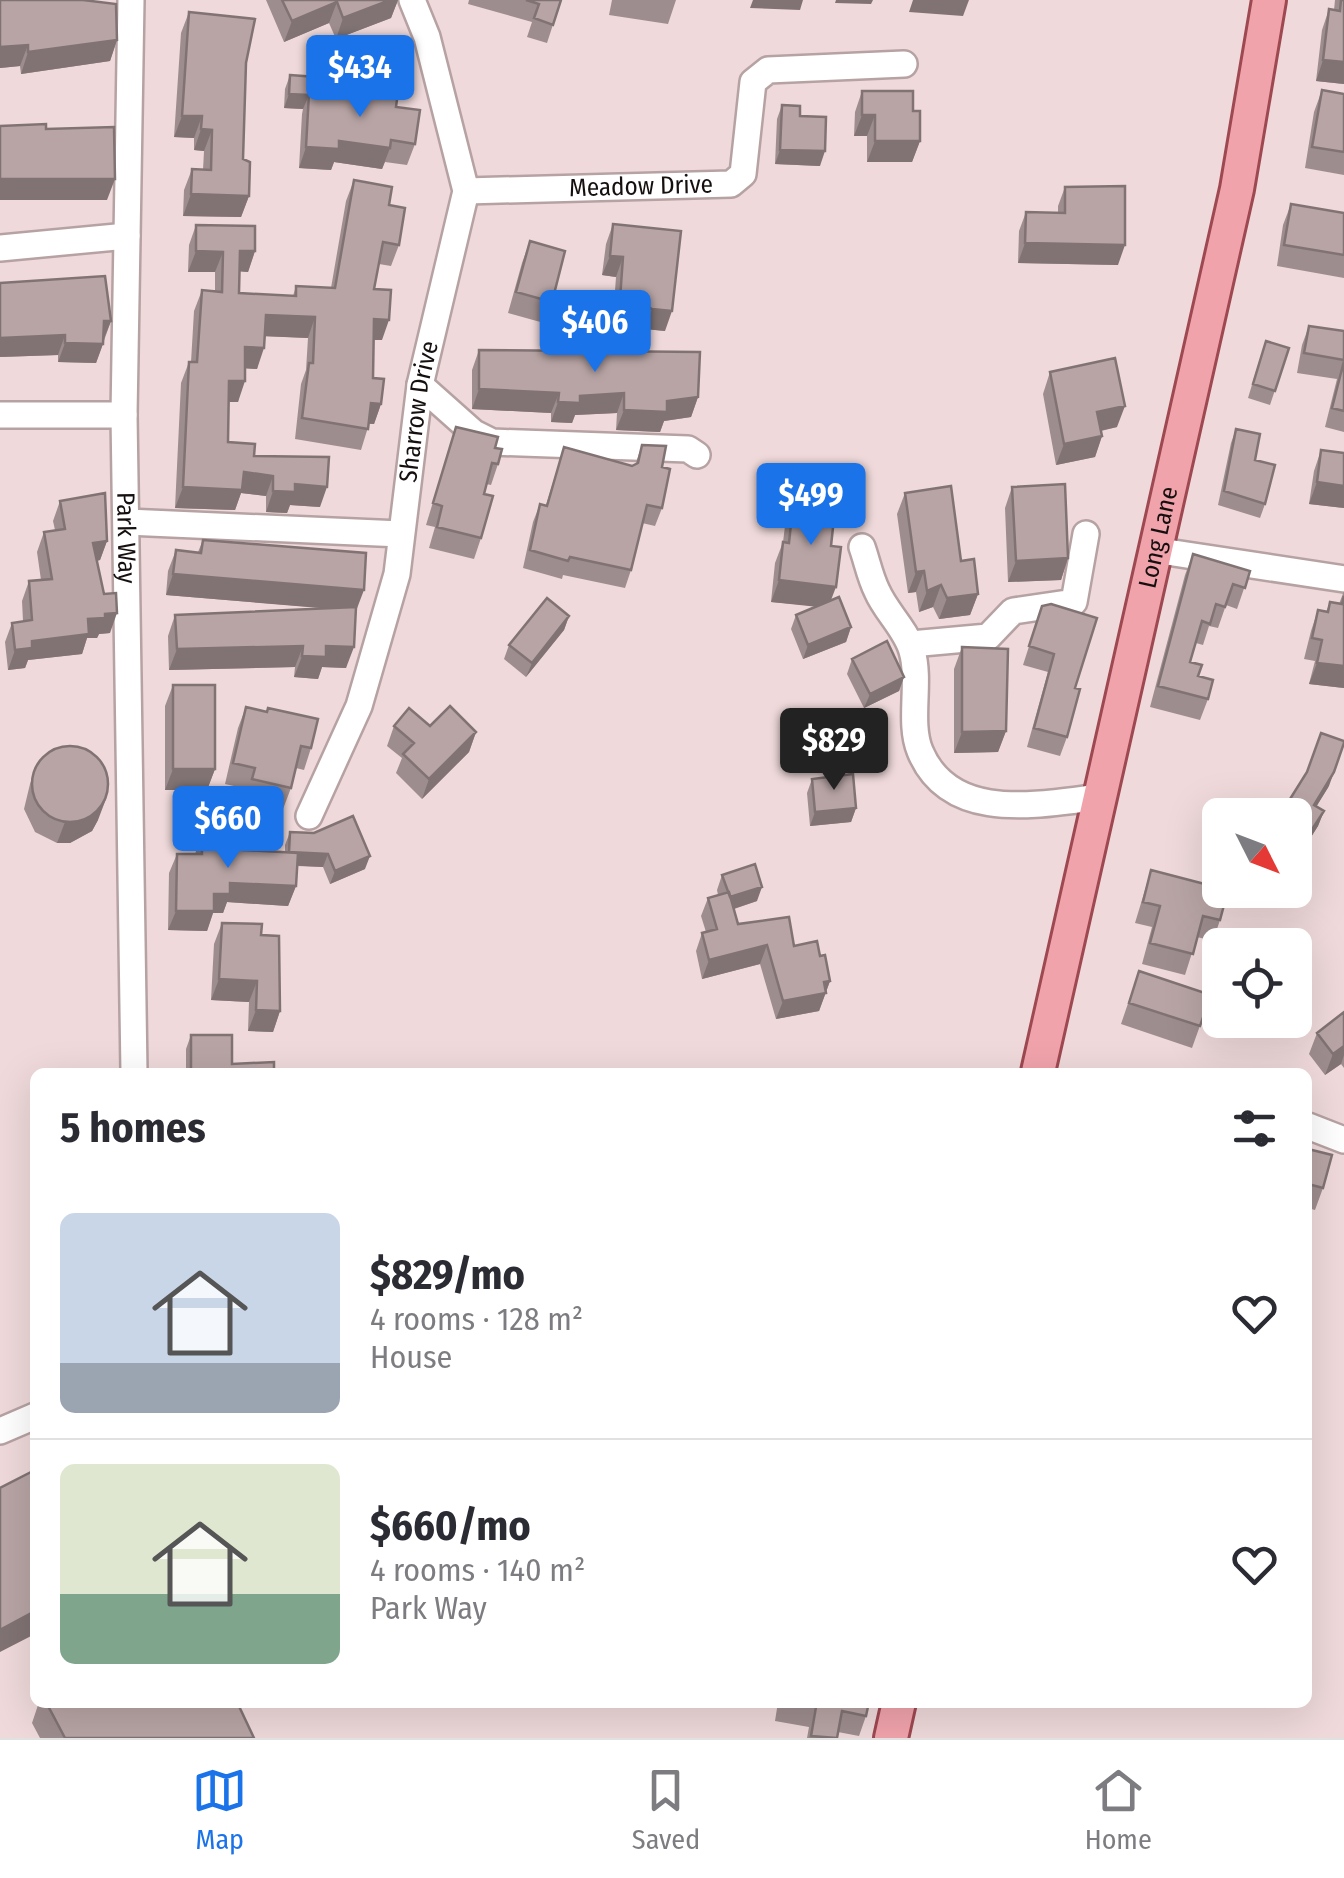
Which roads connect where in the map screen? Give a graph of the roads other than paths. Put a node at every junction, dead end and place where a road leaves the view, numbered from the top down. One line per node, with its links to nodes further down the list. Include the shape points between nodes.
1 (131, 0): 6 (street, Park Way)
2 (412, 0): 5 (street, Sharrow Drive)
3 (1269, 0): 16 (main road, Long Lane, via 1237,189)
4 (904, 64): 5 (street, Meadow Drive, via 768,70 758,76 743,174 731,184)
5 (466, 191): 8 (street, Sharrow Drive)
6 (128, 236): 7 (street); 10 (street, Park Way)
7 (0, 248)
8 (420, 385): 11 (street, via 492,442 688,449); 13 (street, Sharrow Drive)
9 (0, 415): 10 (street)
10 (124, 415): 12 (street, Park Way)
11 (696, 455)
12 (127, 522): 13 (street); 21 (street, Park Way)
13 (401, 534): 20 (street, Sharrow Drive, via 359,706)
14 (1086, 534): 18 (street, via 1074,602 1014,611 988,637)
15 (862, 547): 18 (street, via 876,590)
16 (1154, 550): 17 (street); 19 (main road, Long Lane)
17 (1344, 578)
18 (910, 644): 19 (street, via 918,673 919,750 940,779 975,801 1017,807)
19 (1100, 797): 22 (main road, Long Lane)
20 (309, 816)
21 (134, 1068)
22 (1039, 1068)
23 (1312, 1128): 24 (street)
24 (1344, 1140)
25 (30, 1418): 26 (street)
26 (0, 1431)
27 (898, 1708): 28 (main road)
28 (892, 1738)

